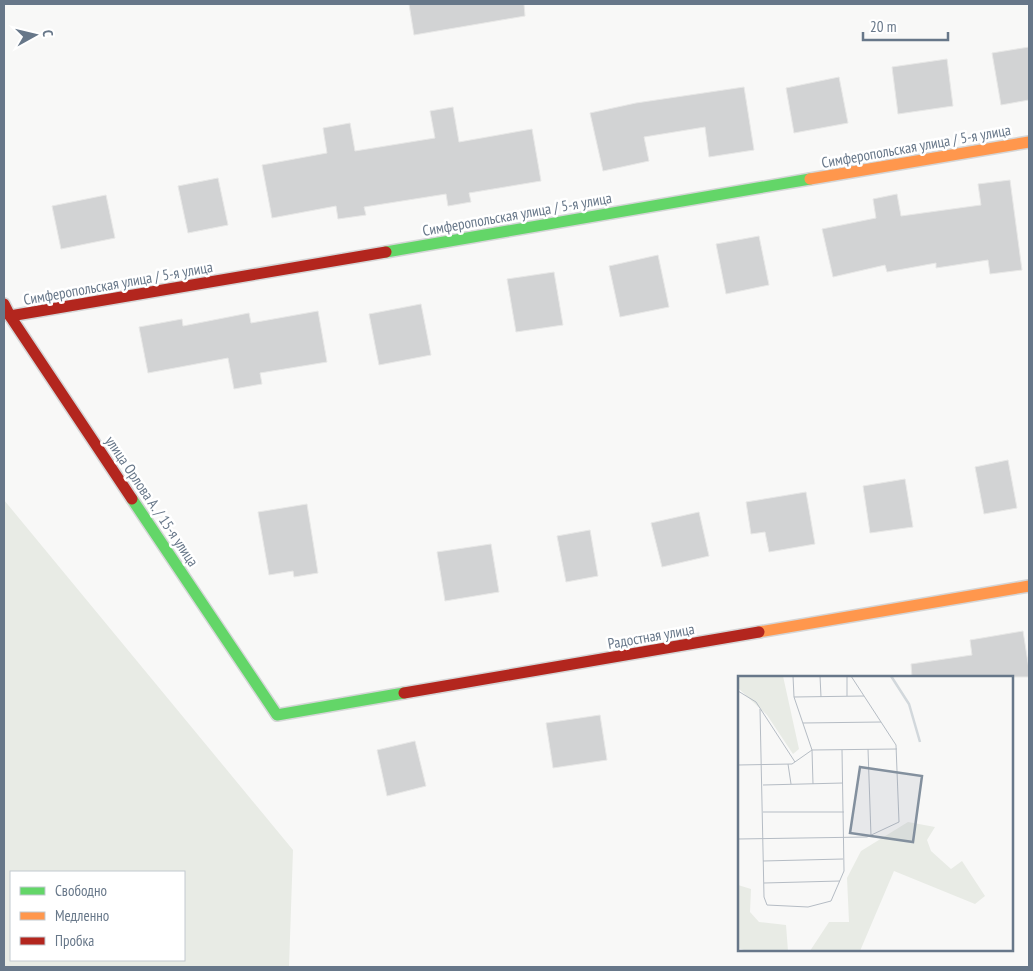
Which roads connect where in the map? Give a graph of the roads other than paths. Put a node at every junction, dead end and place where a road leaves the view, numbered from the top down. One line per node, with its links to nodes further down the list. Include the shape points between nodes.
1 (1029, 142): 3 (street, Симферопольская улица / 5-я улица)
2 (4, 304): 3 (street, улица Орлова А. / 15-я улица)
3 (10, 316): 5 (street, улица Орлова А. / 15-я улица)
4 (1029, 586): 5 (street, Радостная улица)
5 (278, 714)

